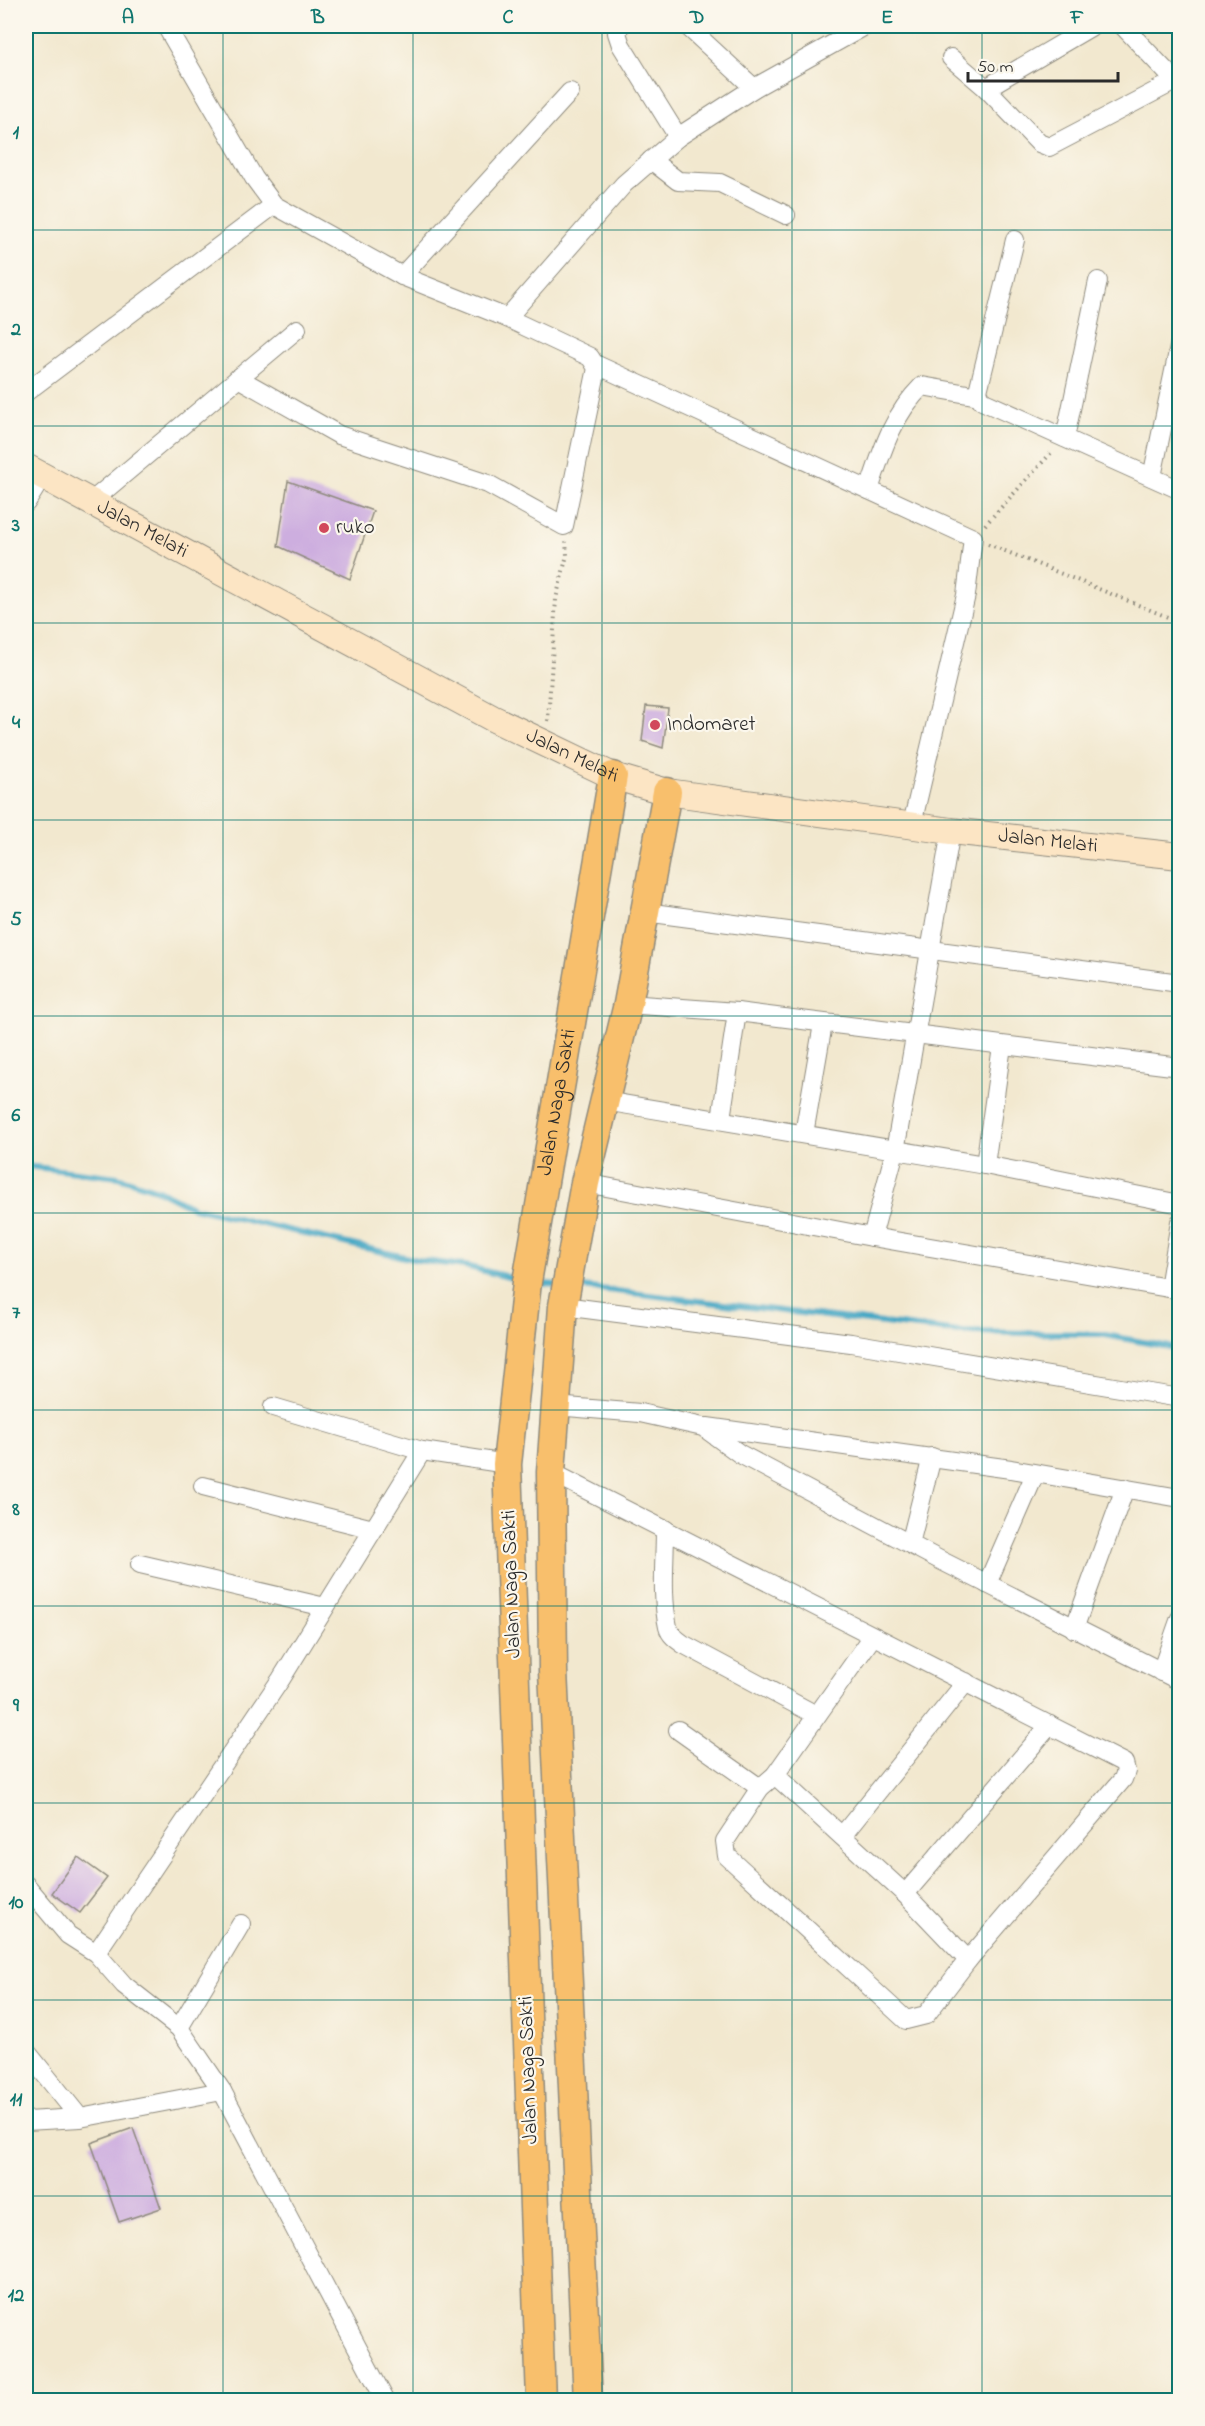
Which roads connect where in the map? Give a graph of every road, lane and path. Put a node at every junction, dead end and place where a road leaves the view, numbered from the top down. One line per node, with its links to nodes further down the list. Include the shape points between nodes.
1 (166, 26): 14 (street, via 254,178)
2 (620, 26): 12 (street, via 617,33 621,45)
3 (687, 26): 9 (street)
4 (865, 26): 9 (street)
5 (1092, 26): 10 (street)
6 (1123, 26): 8 (street)
7 (951, 58): 10 (street)
8 (1177, 83): 10 (street, via 1049,147 1039,143)
9 (754, 87): 12 (street)
10 (986, 88)
11 (570, 92): 17 (street)
12 (678, 137): 13 (street)
13 (651, 160): 15 (street, via 678,181 720,183); 19 (street, via 624,184)
14 (274, 205): 17 (street); 24 (street)
15 (786, 216)
16 (1015, 240): 25 (street)
17 (402, 276): 19 (street)
18 (1098, 281): 26 (street)
19 (507, 318): 22 (street, via 590,357)
20 (297, 329): 23 (street)
21 (1179, 342): 28 (street)
22 (595, 364): 29 (street); 33 (street)
23 (238, 378): 31 (street); 33 (street, via 339,435 488,484)
24 (26, 392)
25 (979, 396): 26 (street, via 986,404); 29 (street, via 922,386 888,431)
26 (1065, 438): 28 (street); 34 (path)
27 (34, 472): 31 (main road, Jalan Melati); 32 (street)
28 (1152, 477): 30 (street)
29 (869, 490): 34 (street)
30 (1179, 490)
31 (92, 501): 36 (main road, Jalan Melati)
32 (26, 503)
33 (564, 526): 36 (path, via 567,555 556,599)
34 (973, 538): 35 (path); 39 (street, via 966,595)
35 (1179, 622)
36 (546, 744): 37 (main road, Jalan Melati)
37 (613, 776): 38 (main road, Jalan Melati); 68 (main road, Jalan Naga Sakti, via 527,1282)
38 (667, 792): 39 (main road, Jalan Melati); 42 (main road, Jalan Naga Sakti)
39 (912, 824): 40 (main road, Jalan Melati)
40 (951, 831): 41 (main road, Jalan Melati); 43 (street)
41 (1179, 856)
42 (645, 912): 43 (street); 45 (main road, Jalan Naga Sakti)
43 (929, 949): 44 (street); 48 (street)
44 (1179, 983)
45 (628, 1004): 46 (street); 51 (main road, Jalan Naga Sakti)
46 (737, 1012): 47 (street); 52 (street)
47 (823, 1024): 48 (street); 53 (street)
48 (916, 1036): 49 (street); 54 (street)
49 (1002, 1046): 50 (street); 55 (street)
50 (1179, 1067)
51 (605, 1101): 52 (street); 56 (main road, Jalan Naga Sakti)
52 (721, 1119): 53 (street)
53 (804, 1134): 54 (street)
54 (895, 1151): 55 (street); 59 (street)
55 (985, 1165): 57 (street)
56 (585, 1183): 59 (street); 61 (main road, Jalan Naga Sakti)
57 (1179, 1204)
58 (1179, 1222): 60 (street)
59 (872, 1237): 60 (street)
60 (1174, 1289)
61 (564, 1306): 62 (street, via 851,1343); 63 (main road, Jalan Naga Sakti)
62 (1179, 1398)
63 (555, 1406): 65 (street, via 660,1415); 69 (main road, Jalan Naga Sakti)
64 (273, 1407): 66 (street)
65 (703, 1427): 67 (street); 76 (street, via 740,1454)
66 (422, 1451): 68 (street); 75 (street)
67 (932, 1457): 70 (street); 76 (street)
68 (507, 1464): 100 (main road, Jalan Naga Sakti)
69 (550, 1472): 74 (street); 99 (main road, Jalan Naga Sakti, via 553,1671)
70 (1035, 1474): 72 (street); 78 (street)
71 (203, 1486): 75 (street)
72 (1125, 1488): 73 (street); 81 (street)
73 (1179, 1498)
74 (665, 1528): 82 (street); 86 (street, via 668,1627 672,1634 683,1644)
75 (373, 1529): 79 (street)
76 (910, 1544): 78 (street)
77 (140, 1564): 79 (street)
78 (987, 1584): 81 (street)
79 (325, 1607): 95 (street, via 281,1679)
80 (1179, 1618): 83 (street)
81 (1074, 1629): 83 (street)
82 (873, 1636): 85 (street); 86 (street)
83 (1161, 1672): 84 (street)
84 (1179, 1681)
85 (966, 1682): 87 (street); 91 (street)
86 (816, 1715): 89 (street)
87 (1050, 1725): 93 (street); 96 (street, via 1124,1763 1126,1771)
88 (678, 1730): 90 (street)
89 (775, 1775): 90 (street); 91 (street)
90 (760, 1788): 96 (street, via 725,1841 727,1856 906,2020 926,2015)
91 (842, 1836): 93 (street)
92 (26, 1885): 95 (street, via 68,1935)
93 (905, 1894): 96 (street)
94 (241, 1924): 97 (street)
95 (96, 1953): 97 (street, via 124,1985)
96 (968, 1960)
97 (178, 2028): 101 (street)
98 (26, 2051): 102 (street)
99 (572, 2067): 100 (main road, via 558,2072); 106 (main road, Jalan Naga Sakti)
100 (529, 2070): 105 (main road, Jalan Naga Sakti)
101 (222, 2091): 102 (street); 104 (street)
102 (80, 2118): 103 (street)
103 (26, 2121)
104 (385, 2400)
105 (541, 2400)
106 (588, 2400)

